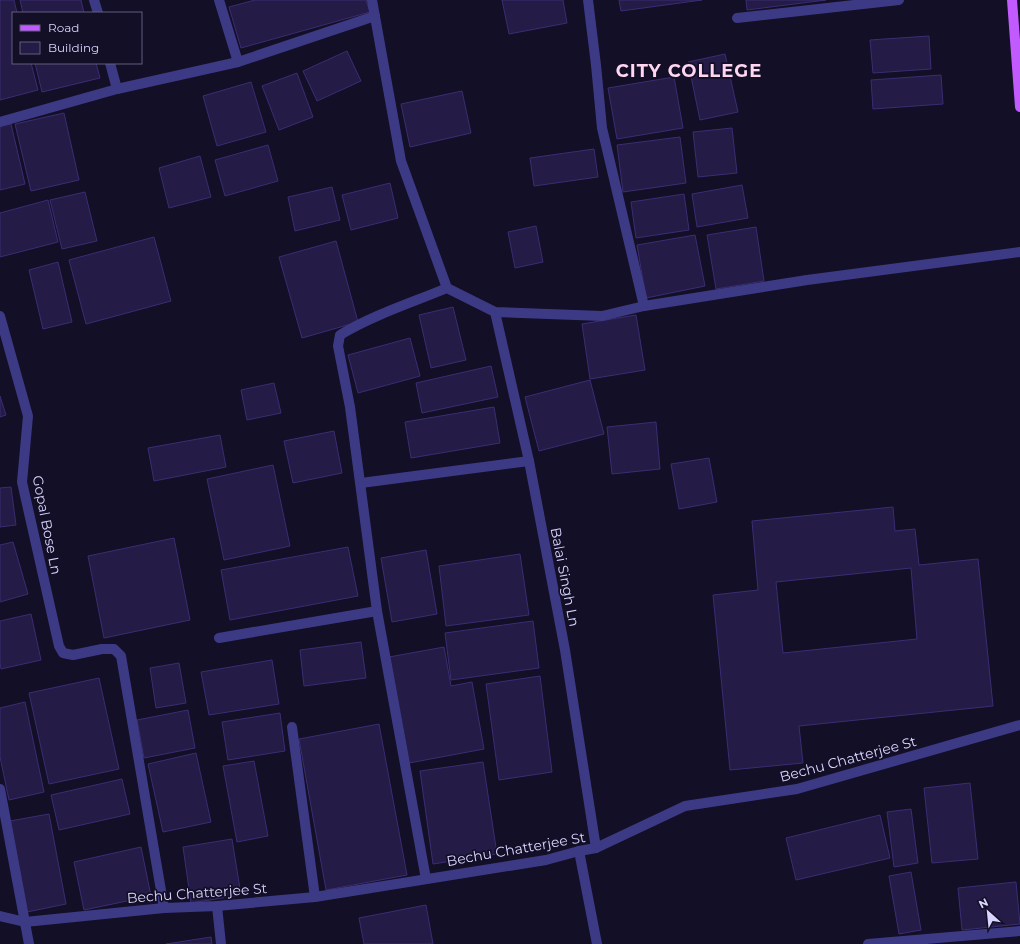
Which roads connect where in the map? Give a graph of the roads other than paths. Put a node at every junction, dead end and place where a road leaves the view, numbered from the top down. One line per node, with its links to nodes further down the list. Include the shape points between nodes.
1 (94, 0): 7 (street)
2 (219, 0): 10 (street)
3 (372, 0): 8 (street)
4 (588, 0): 17 (street, via 602,128)
5 (899, 0): 9 (street)
6 (1012, 0): 13 (main road)
7 (98, 12)
8 (375, 16): 10 (street); 16 (street, via 401,161)
9 (737, 18)
10 (238, 62): 12 (street)
11 (110, 64): 12 (street)
12 (117, 89): 14 (street)
13 (1020, 107)
14 (0, 122)
15 (1020, 252): 17 (street, via 807,280)
16 (447, 288): 18 (street); 21 (street, via 378,316 340,335 338,346)
17 (644, 306): 18 (street, via 602,316)
18 (495, 312): 20 (street, Balai Singh Ln)
19 (0, 316): 32 (street, Gopal Bose Ln, via 28,416 22,482 59,646 63,653 73,655 114,649 121,656)
20 (529, 461): 21 (street); 27 (street, Balai Singh Ln, via 565,650)
21 (361, 483): 22 (street)
22 (378, 611): 23 (street); 29 (street)
23 (219, 638)
24 (1020, 725): 27 (street, Bechu Chatterjee St, via 797,789 684,806)
25 (292, 727): 30 (street)
26 (0, 789): 34 (street)
27 (596, 848): 28 (street, Bechu Chatterjee St)
28 (579, 851): 29 (street, Bechu Chatterjee St, via 546,860); 38 (street)
29 (426, 879): 30 (street, Bechu Chatterjee St)
30 (315, 897): 31 (street, Bechu Chatterjee St)
31 (217, 906): 32 (street, Bechu Chatterjee St); 37 (street)
32 (164, 908): 34 (street, Bechu Chatterjee St)
33 (0, 916): 34 (street, Bechu Chatterjee St)
34 (25, 922): 36 (street)
35 (1020, 931): 39 (street)
36 (29, 944)
37 (221, 944)
38 (597, 944)
39 (868, 944)

